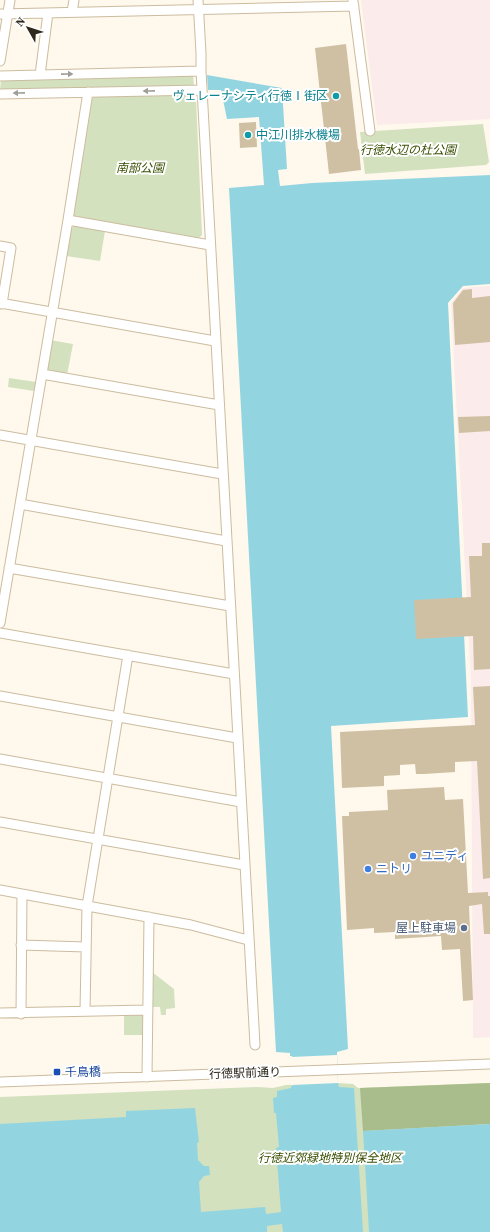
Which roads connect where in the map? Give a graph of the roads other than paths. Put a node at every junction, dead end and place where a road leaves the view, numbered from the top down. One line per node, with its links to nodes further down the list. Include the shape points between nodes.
1 (10, 0): 8 (street)
2 (74, 0): 6 (street)
3 (198, 0): 5 (street)
4 (353, 3): 5 (street); 16 (street)
5 (199, 10): 6 (street); 10 (street)
6 (72, 12): 7 (street)
7 (48, 13): 8 (street); 11 (street)
8 (4, 14): 9 (street)
9 (0, 61)
10 (201, 71): 11 (street, one-way to 10); 13 (street)
11 (40, 75): 12 (street)
12 (0, 76)
13 (202, 90): 14 (street, one-way to 14); 18 (street)
14 (88, 92): 15 (street, one-way to 15); 17 (street)
15 (0, 94)
16 (370, 131)
17 (68, 220): 18 (street); 21 (street)
18 (210, 245): 22 (street)
19 (0, 246): 20 (street, via 11,248)
20 (1, 304): 21 (street)
21 (52, 312): 22 (street); 23 (street)
22 (215, 341): 24 (street)
23 (42, 374): 24 (street); 26 (street)
24 (218, 405): 27 (street)
25 (0, 435): 26 (street)
26 (30, 440): 27 (street); 28 (street)
27 (222, 474): 29 (street)
28 (20, 504): 29 (street); 30 (street)
29 (226, 541): 31 (street)
30 (9, 568): 31 (street); 32 (street)
31 (230, 606): 35 (street)
32 (0, 623)
33 (0, 633): 34 (street)
34 (128, 655): 35 (street); 37 (street)
35 (234, 674): 38 (street)
36 (0, 696): 37 (street)
37 (118, 717): 38 (street); 40 (street)
38 (237, 738): 41 (street)
39 (0, 759): 40 (street)
40 (108, 778): 41 (street); 43 (street)
41 (241, 802): 44 (street)
42 (0, 822): 43 (street)
43 (98, 839): 44 (street); 47 (street)
44 (244, 865): 49 (street)
45 (0, 890): 46 (street)
46 (22, 894): 47 (street); 50 (street)
47 (87, 906): 48 (street); 51 (street)
48 (149, 917): 49 (street); 52 (street)
49 (248, 940): 56 (street)
50 (21, 945): 51 (street); 55 (street)
51 (86, 947): 53 (street)
52 (148, 1010): 53 (street); 58 (street)
53 (85, 1011): 55 (street)
54 (0, 1013): 55 (street)
55 (20, 1014)
56 (254, 1045)
57 (490, 1064): 58 (street, 行徳駅前通り)
58 (147, 1077): 59 (street, 行徳駅前通り)
59 (0, 1082)

